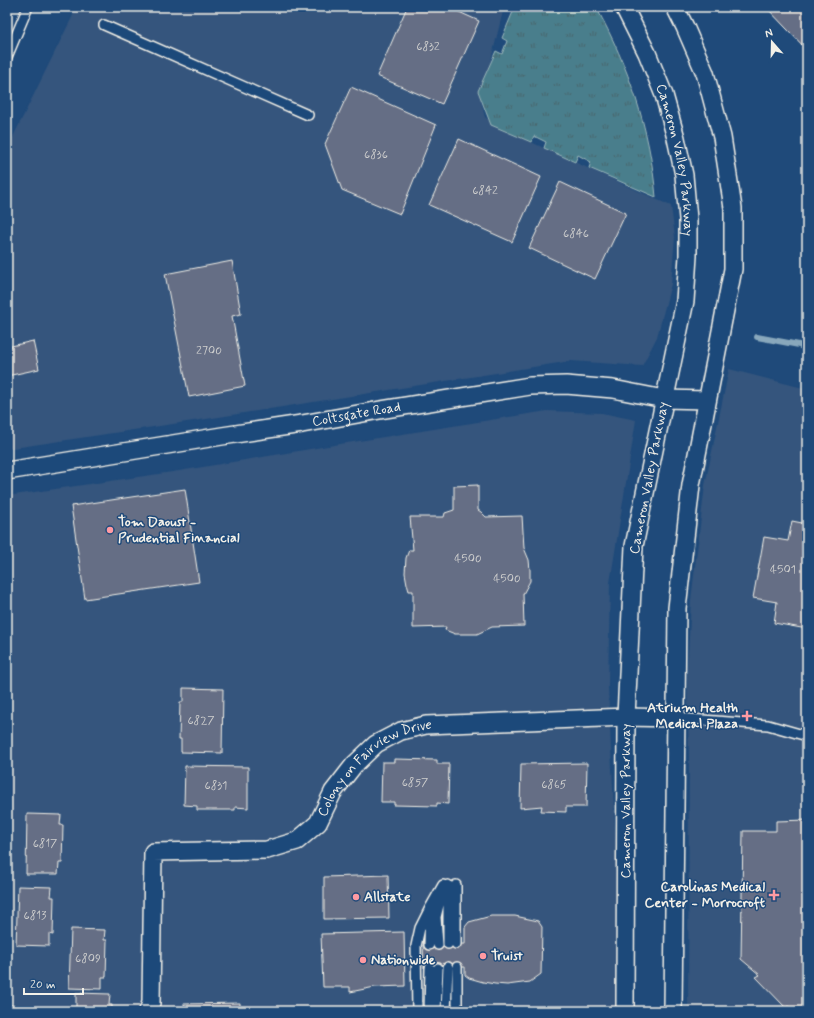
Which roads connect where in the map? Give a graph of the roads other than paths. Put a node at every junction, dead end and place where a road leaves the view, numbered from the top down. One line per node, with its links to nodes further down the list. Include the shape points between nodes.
1 (28, 7): 5 (lane)
2 (624, 7): 7 (street, Cameron Valley Parkway, via 664,95 684,175 688,219 685,294)
3 (675, 7): 8 (street, via 704,73 722,136 733,208 733,269)
4 (104, 25): 6 (lane)
5 (7, 57)
6 (308, 115)
7 (664, 399): 8 (street, Coltsgate Road); 9 (street, Coltsgate Road, via 613,389 566,385 530,386); 10 (street, Cameron Valley Parkway, via 634,546)
8 (708, 400): 11 (street, via 691,485 677,608)
9 (7, 471)
10 (626, 717): 11 (street, Colony on Fairview Drive); 18 (street, Colony on Fairview Drive, via 426,725 401,731 376,744 354,765 333,792 318,823 297,841 267,850 153,852 151,1003); 24 (street, Cameron Valley Parkway)
11 (676, 718): 12 (lane, via 768,725); 25 (street)
12 (807, 736)
13 (449, 885): 14 (lane); 14 (lane, via 436,918 433,945); 15 (lane)
14 (430, 908): 19 (lane, via 420,928 416,946)
15 (452, 944)
16 (457, 967): 23 (lane)
17 (438, 968): 20 (lane); 21 (lane); 22 (lane)
18 (148, 1011)
19 (417, 1011)
20 (429, 1011)
21 (436, 1011)
22 (446, 1011)
23 (457, 1011)
24 (625, 1011)
25 (673, 1011)

